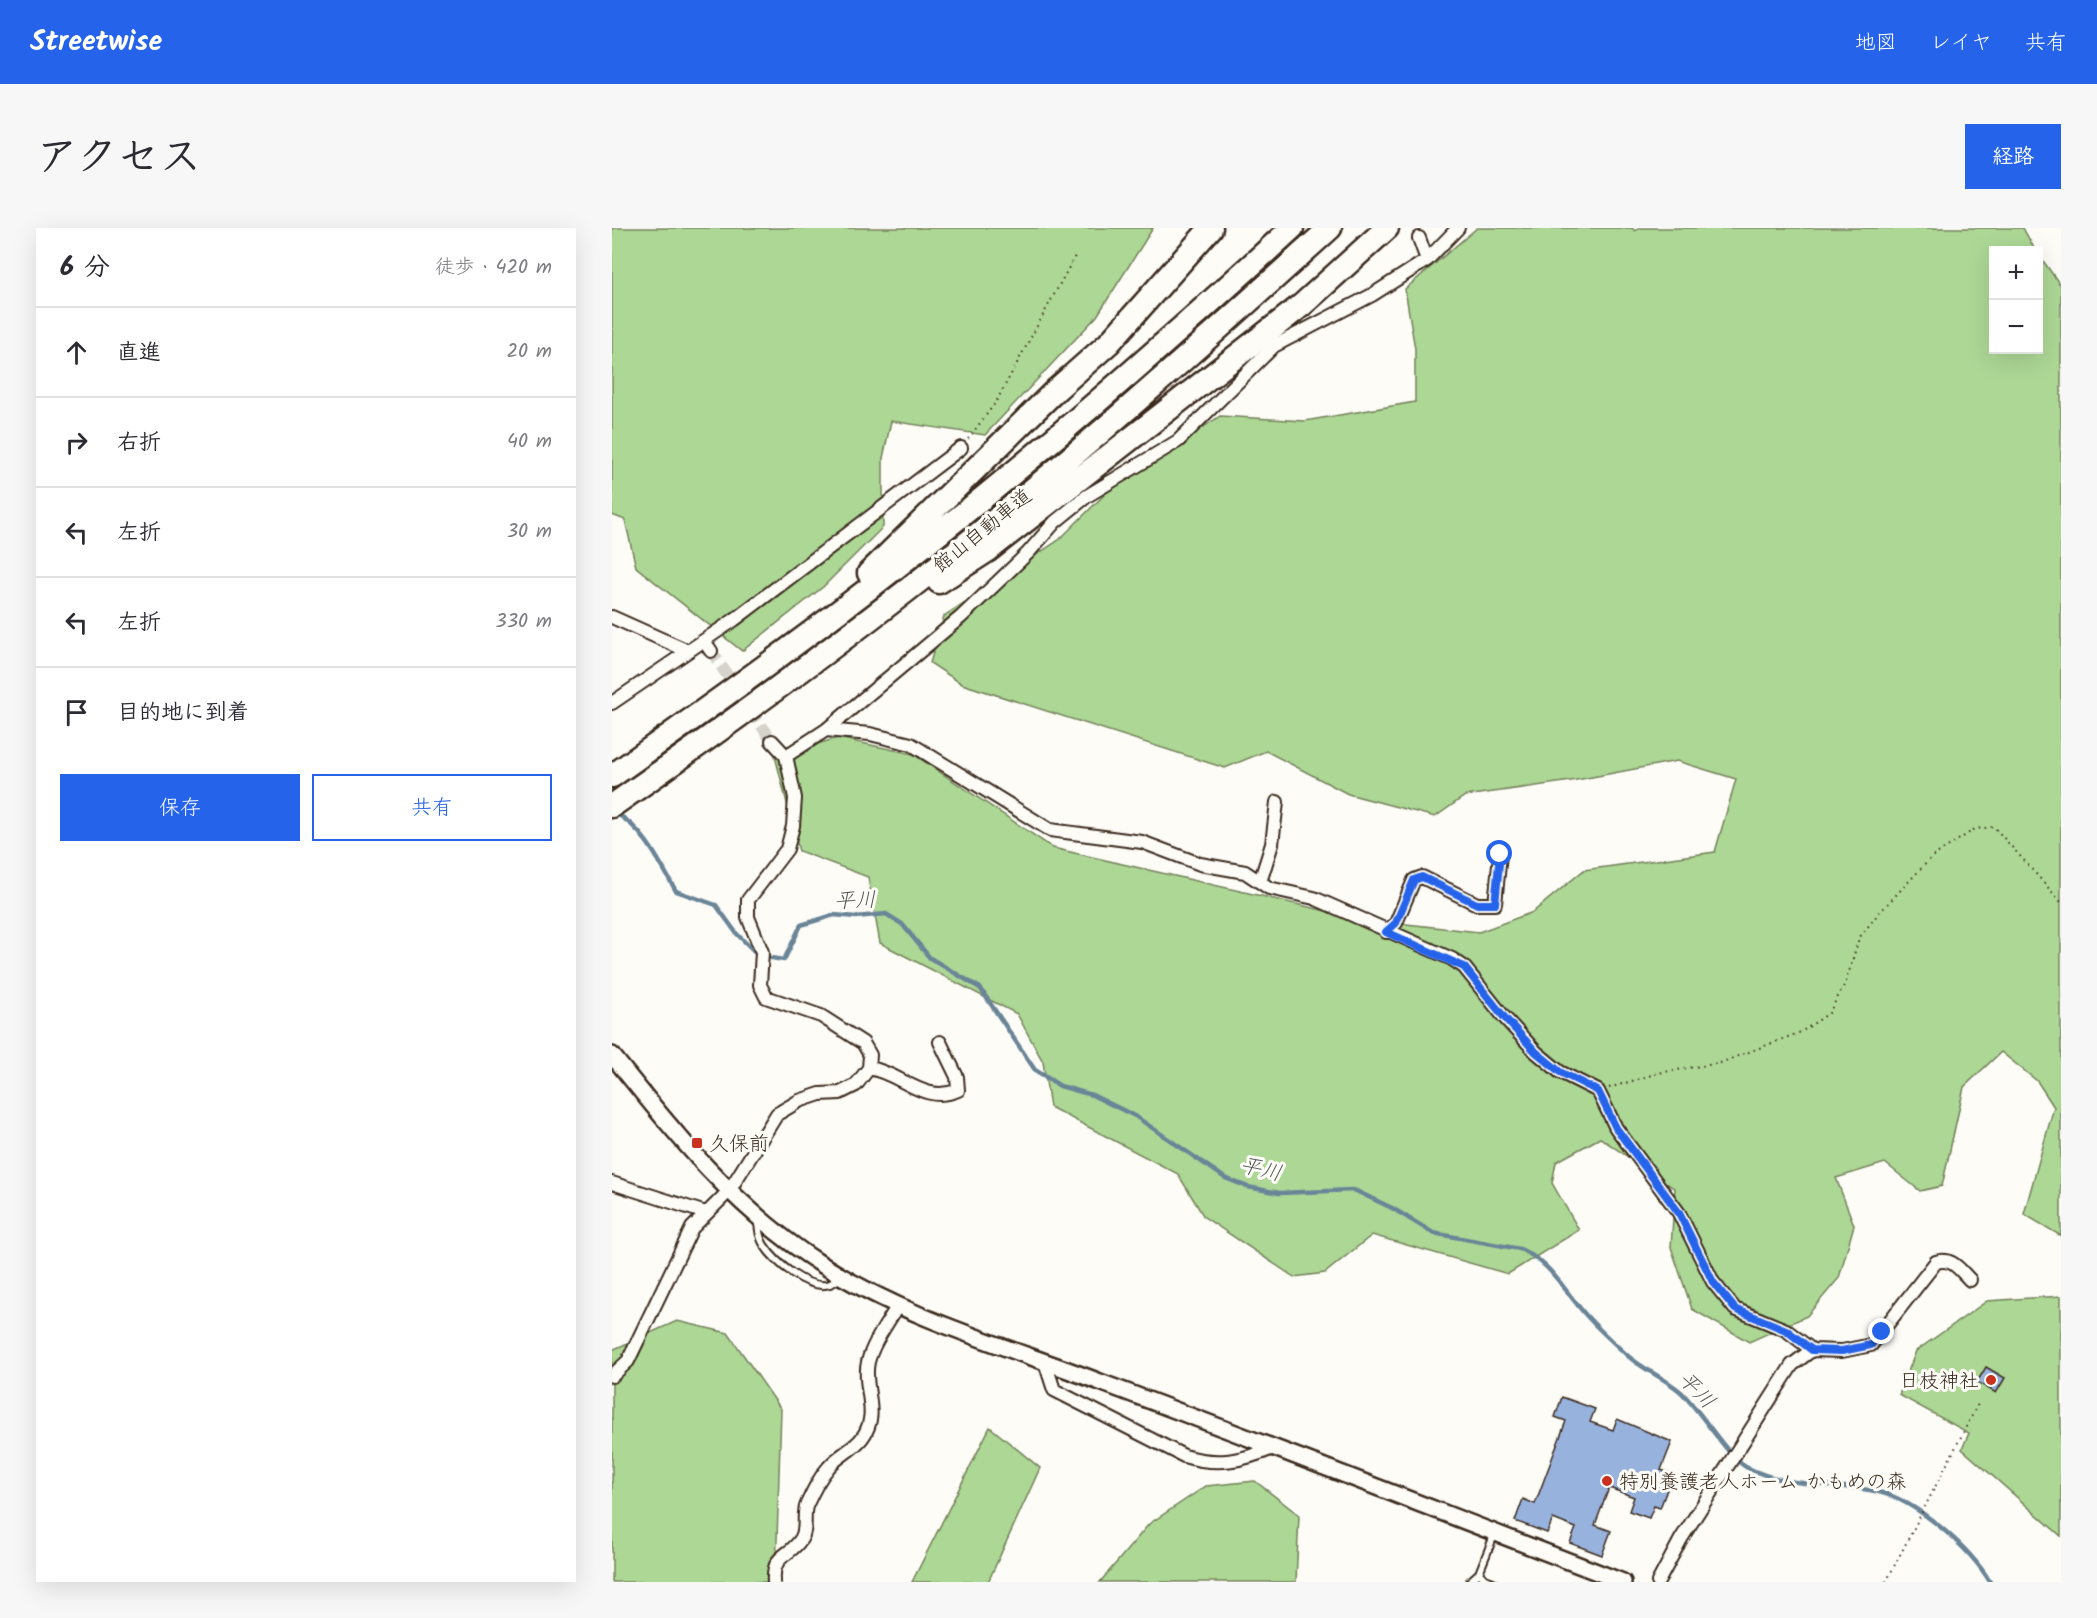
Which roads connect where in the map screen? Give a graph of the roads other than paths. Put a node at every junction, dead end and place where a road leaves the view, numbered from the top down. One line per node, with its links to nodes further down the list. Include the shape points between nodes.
1 (1211, 228): 10 (highway)
2 (1228, 228): 10 (highway, via 1156,302)
3 (1292, 228): 13 (highway, 館山自動車道, via 1035,456)
4 (1330, 228): 17 (highway, 館山自動車道, via 1178,367 934,569)
5 (1387, 228): 8 (highway)
6 (1458, 228): 9 (street)
7 (1413, 233): 8 (highway); 9 (street)
8 (1367, 246): 17 (highway, via 1302,305 987,551)
9 (1427, 260): 19 (street, via 1372,295 1274,346 1178,441 1087,496 1055,522 961,617)
10 (1109, 343): 13 (highway, via 1024,421)
11 (961, 448): 14 (street)
12 (612, 617): 15 (street)
13 (805, 637): 22 (highway, 館山自動車道)
14 (704, 641): 15 (street); 16 (street)
15 (688, 651): 18 (street)
16 (711, 651)
17 (820, 657): 23 (highway, 館山自動車道)
18 (612, 703)
19 (826, 730): 21 (street); 26 (street, via 870,734 911,744 1050,830 1142,842 1200,864 1245,872)
20 (772, 741): 21 (street)
21 (786, 756): 30 (street, via 795,798 787,849 748,900 748,917 762,956 760,985 766,997 821,1016 863,1043 870,1055)
22 (612, 776)
23 (619, 801)
24 (1277, 802): 26 (street, via 1272,844)
25 (1500, 854): 27 (street, via 1495,904 1477,904 1422,877 1414,880 1396,923)
26 (1260, 882): 27 (street, via 1269,888 1314,898)
27 (1386, 932): 38 (street, via 1464,967 1536,1052 1560,1072 1598,1091 1616,1128 1679,1213 1713,1282 1735,1309 1786,1330)
28 (940, 1042): 30 (street, via 957,1077 958,1090 945,1095 928,1094 883,1070)
29 (612, 1055): 32 (street)
30 (869, 1068): 32 (street, via 856,1085 840,1093 799,1101 777,1114)
31 (612, 1183): 33 (street)
32 (729, 1191): 33 (street); 34 (street)
33 (706, 1214): 40 (street, via 692,1228 628,1361)
34 (758, 1218): 35 (street); 35 (lane, via 765,1246 794,1274 823,1285)
35 (842, 1276): 37 (street)
36 (1970, 1280): 38 (street, via 1954,1263 1936,1262 1871,1345 1842,1351)
37 (898, 1305): 39 (street); 44 (street, via 869,1361 872,1404 863,1437 828,1467 806,1506 803,1537 779,1557 773,1571)
38 (1812, 1350): 48 (street, via 1792,1365 1681,1539)
39 (1045, 1362): 41 (street); 41 (street, via 1054,1390 1184,1456 1204,1463 1220,1463 1249,1458)
40 (612, 1376)
41 (1273, 1448): 42 (street)
42 (1495, 1533): 43 (lane); 47 (street)
43 (1479, 1573): 45 (lane); 46 (lane)
44 (774, 1582)
45 (1469, 1582)
46 (1493, 1582)
47 (1623, 1582)
48 (1659, 1582)

